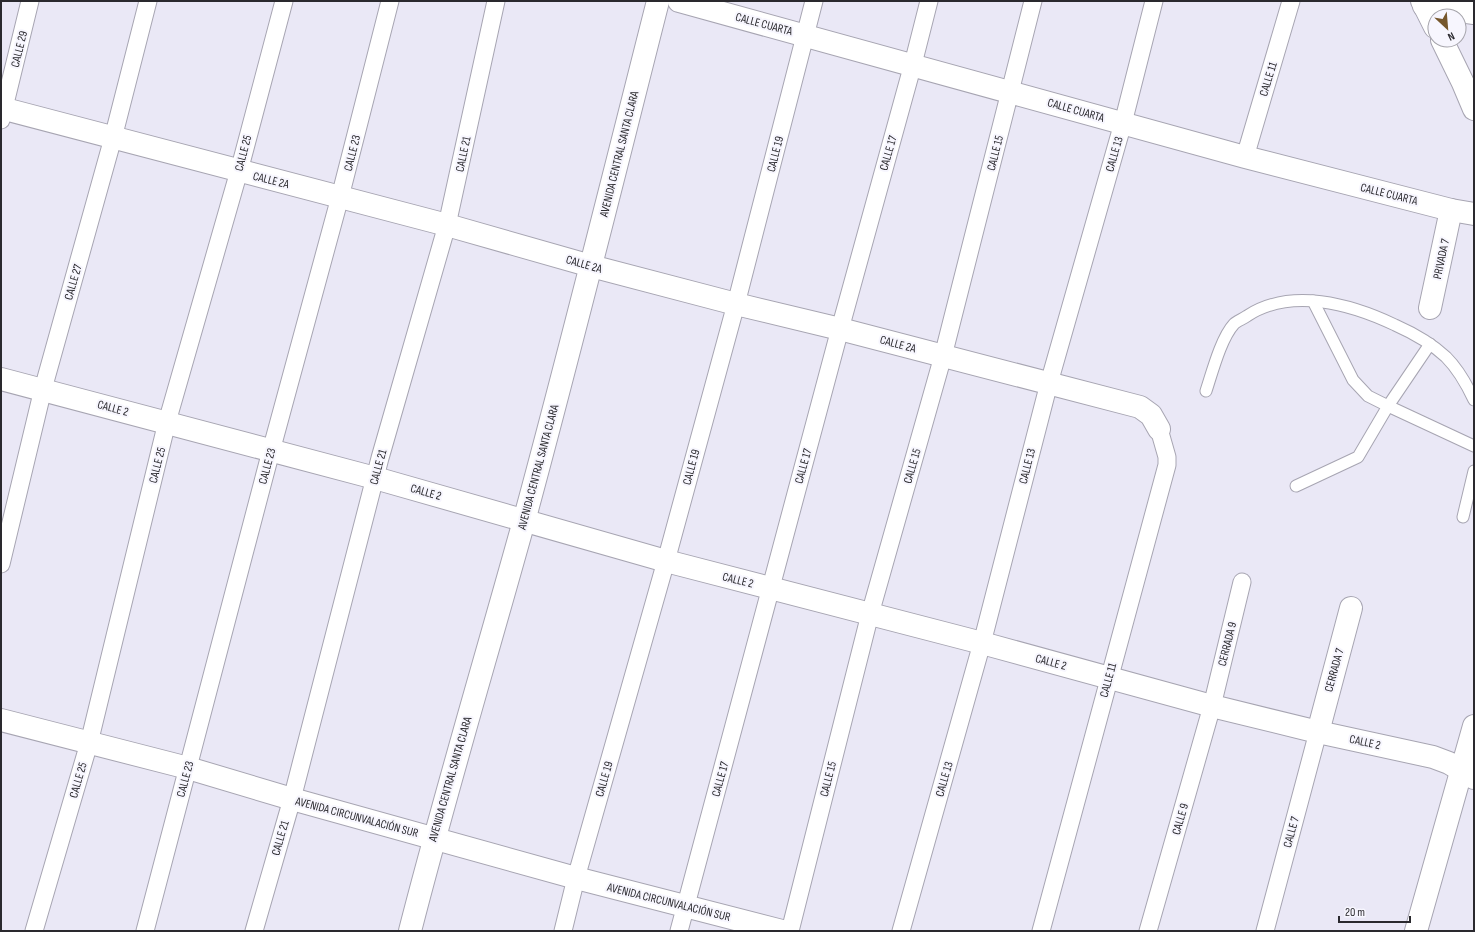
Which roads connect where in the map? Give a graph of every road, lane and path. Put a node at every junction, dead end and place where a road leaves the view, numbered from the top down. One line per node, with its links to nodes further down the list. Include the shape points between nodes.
1 (30, 1): 20 (street, CALLE 29)
2 (148, 1): 22 (street, CALLE 27)
3 (284, 1): 24 (street, CALLE 25)
4 (390, 1): 25 (street, CALLE 23)
5 (496, 1): 28 (street, CALLE 21)
6 (658, 1): 29 (street, AVENIDA CENTRAL SANTA CLARA)
7 (679, 1): 15 (street, CALLE CUARTA)
8 (814, 1): 15 (street, CALLE 19)
9 (929, 1): 17 (street, CALLE 17)
10 (1033, 1): 18 (street, CALLE 15)
11 (1154, 1): 21 (street, CALLE 13)
12 (1291, 1): 23 (street, CALLE 11)
13 (1423, 3): 14 (street)
14 (1474, 13)
15 (805, 35): 17 (street, CALLE CUARTA); 31 (street, CALLE 19)
16 (1446, 48): 19 (street)
17 (913, 64): 18 (street, CALLE CUARTA); 33 (street, CALLE 17)
18 (1010, 92): 21 (street, CALLE CUARTA); 35 (street, CALLE 15)
19 (1474, 109)
20 (2, 113): 22 (street, CALLE 2A)
21 (1123, 124): 23 (street, CALLE CUARTA); 37 (street, CALLE 13)
22 (113, 138): 24 (street, CALLE 2A); 38 (street, CALLE 27)
23 (1245, 157): 26 (street, CALLE CUARTA)
24 (239, 172): 25 (street, CALLE 2A); 42 (street, CALLE 25)
25 (340, 197): 28 (street, CALLE 2A); 45 (street, CALLE 23)
26 (1451, 210): 27 (street, CALLE CUARTA); 32 (street, PRIVADA 7)
27 (1474, 214)
28 (447, 225): 29 (street, CALLE 2A); 47 (street, CALLE 21)
29 (591, 266): 31 (street, CALLE 2A); 50 (street, AVENIDA CENTRAL SANTA CLARA)
30 (1313, 301): 34 (lane, via 1335,304 1380,318); 39 (lane, via 1266,306 1234,324 1226,335); 41 (lane, via 1353,380 1368,396)
31 (736, 304): 33 (street, CALLE 2A); 51 (street, CALLE 19)
32 (1430, 308)
33 (840, 329): 35 (street, CALLE 2A); 54 (street, CALLE 17)
34 (1430, 344): 40 (lane, via 1446,357 1466,384); 41 (lane)
35 (943, 356): 37 (street, CALLE 2A); 56 (street, CALLE 15)
36 (1, 378): 38 (street, CALLE 2)
37 (1049, 383): 43 (street, CALLE 2A, via 1144,409); 57 (street, CALLE 13)
38 (42, 389): 42 (street, CALLE 2); 52 (street, CALLE 27)
39 (1206, 391)
40 (1474, 400)
41 (1388, 406): 44 (lane); 48 (lane, via 1358,457)
42 (168, 422): 45 (street, CALLE 2); 63 (street, CALLE 25)
43 (1159, 429): 58 (street, CALLE 11, via 1167,465)
44 (1474, 446)
45 (271, 451): 47 (street, CALLE 2); 64 (street, CALLE 23)
46 (1474, 471): 49 (lane)
47 (375, 478): 50 (street, CALLE 2); 66 (street, CALLE 21)
48 (1296, 486)
49 (1463, 517)
50 (524, 520): 51 (street, CALLE 2); 67 (street, AVENIDA CENTRAL SANTA CLARA)
51 (666, 561): 54 (street, CALLE 2); 68 (street, CALLE 19)
52 (1, 564)
53 (1242, 582): 59 (street, CERRADA 9)
54 (770, 588): 56 (street, CALLE 2); 69 (street, CALLE 17)
55 (1351, 608): 62 (street, CERRADA 7)
56 (870, 614): 57 (street, CALLE 2); 77 (street, CALLE 15)
57 (982, 643): 58 (street, CALLE 2); 78 (street, CALLE 13)
58 (1109, 678): 59 (street, CALLE 2); 79 (street, CALLE 11)
59 (1212, 706): 62 (street, CALLE 2); 80 (street, CALLE 9)
60 (1, 720): 63 (street, AVENIDA CIRCUNVALACIÓN SUR)
61 (1474, 726): 65 (street)
62 (1318, 732): 65 (street, CALLE 2, via 1433,757); 81 (street, CALLE 7)
63 (88, 743): 64 (street, AVENIDA CIRCUNVALACIÓN SUR); 70 (street, CALLE 25)
64 (188, 768): 66 (street, AVENIDA CIRCUNVALACIÓN SUR); 71 (street, CALLE 23)
65 (1468, 774): 82 (street)
66 (292, 799): 67 (street, AVENIDA CIRCUNVALACIÓN SUR); 72 (street, CALLE 21)
67 (433, 838): 68 (street, AVENIDA CIRCUNVALACIÓN SUR); 73 (street, AVENIDA CENTRAL SANTA CLARA)
68 (576, 878): 69 (street, AVENIDA CIRCUNVALACIÓN SUR); 74 (street, CALLE 19)
69 (686, 906): 75 (street, CALLE 17); 76 (street, AVENIDA CIRCUNVALACIÓN SUR)
70 (34, 931)
71 (145, 931)
72 (254, 931)
73 (410, 931)
74 (563, 931)
75 (679, 931)
76 (782, 931)
77 (790, 931)
78 (901, 931)
79 (1041, 931)
80 (1148, 931)
81 (1265, 931)
82 (1416, 931)

